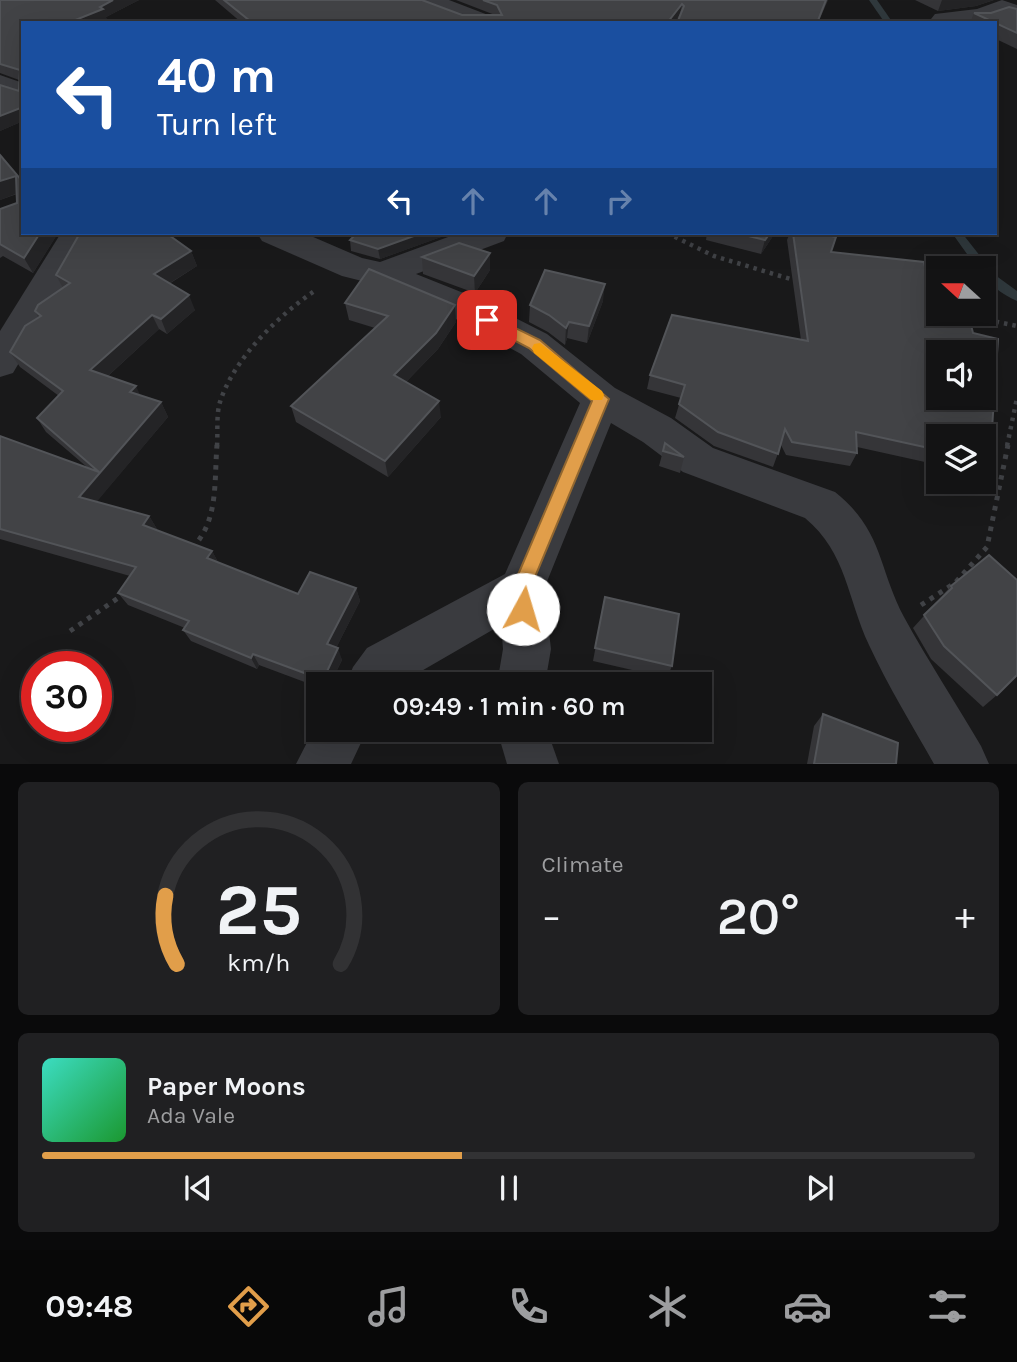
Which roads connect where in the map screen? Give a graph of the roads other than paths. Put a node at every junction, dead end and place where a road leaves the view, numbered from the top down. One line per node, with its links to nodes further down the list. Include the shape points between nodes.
1 (426, 0): 4 (street)
2 (1017, 13): 3 (street, via 1002,8 981,16)
3 (944, 19)
4 (482, 21)
5 (0, 83): 6 (street)
6 (21, 92)
7 (77, 235): 11 (street)
8 (279, 235): 10 (street)
9 (485, 235): 10 (street)
10 (368, 271): 12 (street, via 463,307 534,344)
11 (0, 363)
12 (601, 399): 13 (street); 20 (street, via 657,430 698,460 834,514 855,544 885,629)
13 (521, 589): 14 (street); 15 (street, via 527,649)
14 (379, 672)
15 (523, 672)
16 (335, 742): 18 (street)
17 (526, 742): 19 (street)
18 (322, 764)
19 (533, 764)
20 (963, 764)

